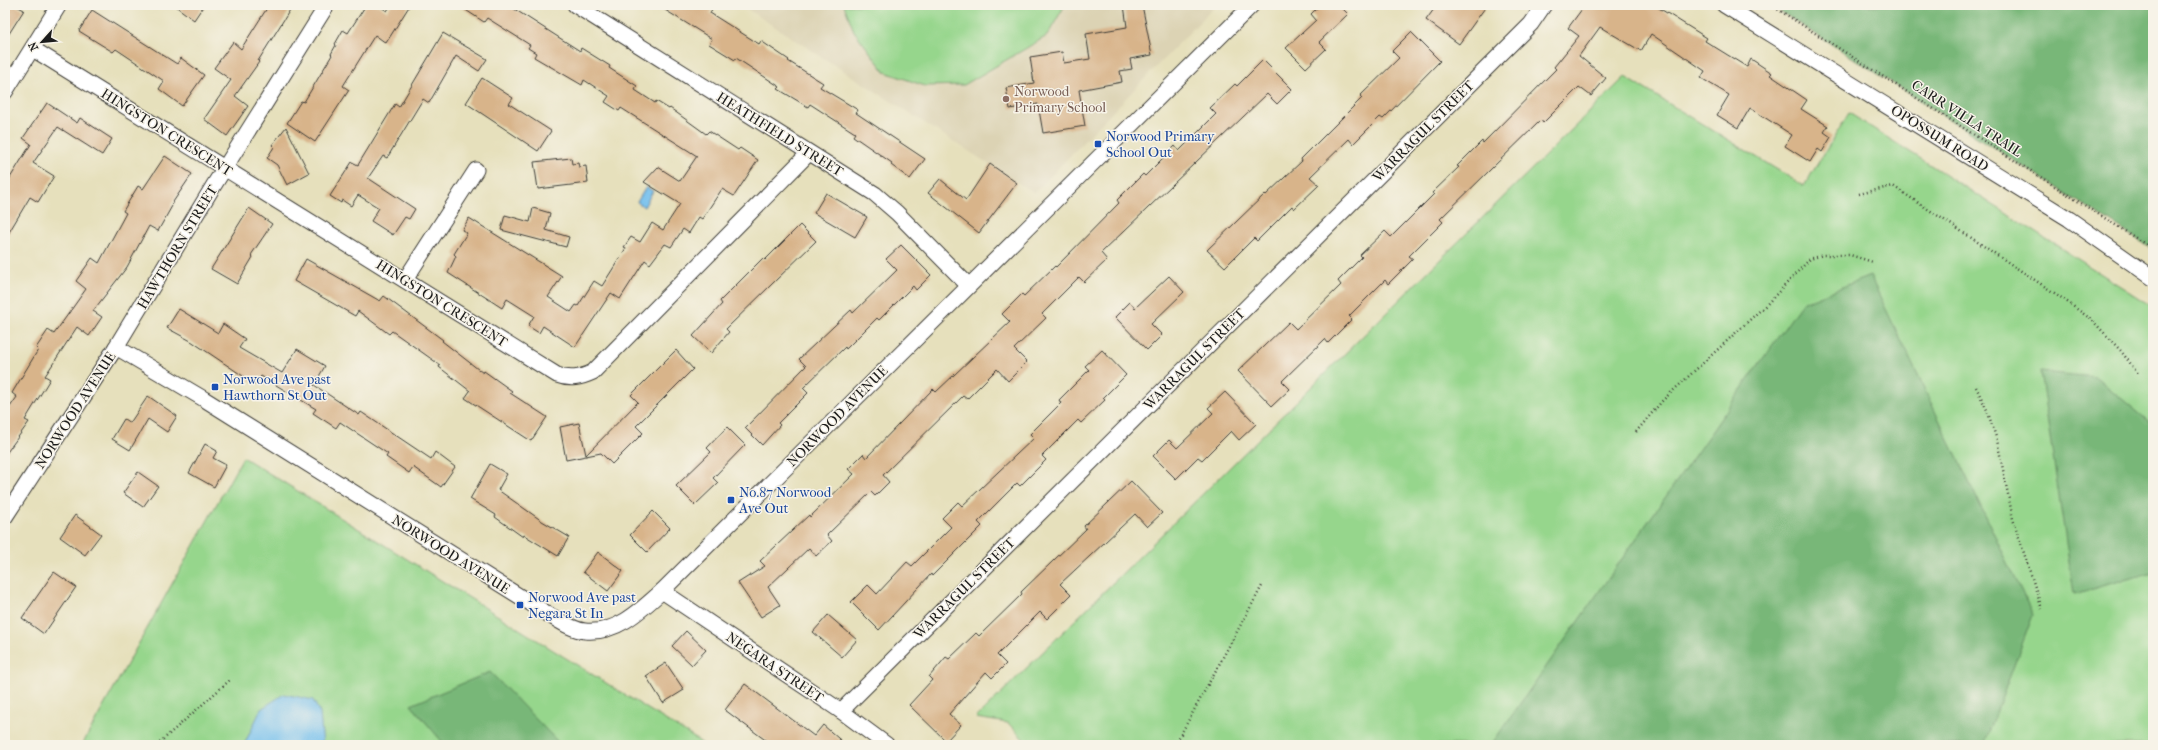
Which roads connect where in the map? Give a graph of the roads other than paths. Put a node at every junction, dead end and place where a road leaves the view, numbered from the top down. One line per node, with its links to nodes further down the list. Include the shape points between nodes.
1 (59, 5): 7 (street)
2 (327, 5): 10 (street, HAWTHORN STREET)
3 (575, 5): 9 (street, HEATHFIELD STREET)
4 (1252, 5): 14 (street, NORWOOD AVENUE)
5 (1544, 5): 18 (street, WARRAGUL STREET, via 1531,24)
6 (1724, 5): 12 (street, OPOSSUM ROAD, via 2069,219)
7 (33, 49): 8 (street); 10 (street, HINGSTON CRESCENT)
8 (5, 92)
9 (809, 153): 13 (street, HINGSTON CRESCENT, via 593,372 582,377 568,379 557,375); 14 (street, HEATHFIELD STREET, via 875,194 892,208)
10 (225, 168): 13 (street, HINGSTON CRESCENT); 15 (street, HAWTHORN STREET)
11 (476, 170): 13 (street)
12 (2153, 278)
13 (405, 280)
14 (968, 285): 17 (street, NORWOOD AVENUE)
15 (116, 347): 16 (street, NORWOOD AVENUE); 17 (street, NORWOOD AVENUE, via 568,625 585,631 602,630 620,624)
16 (5, 516)
17 (662, 591): 18 (street, NEGARA STREET)
18 (840, 711): 19 (street, NEGARA STREET)
19 (886, 745)

